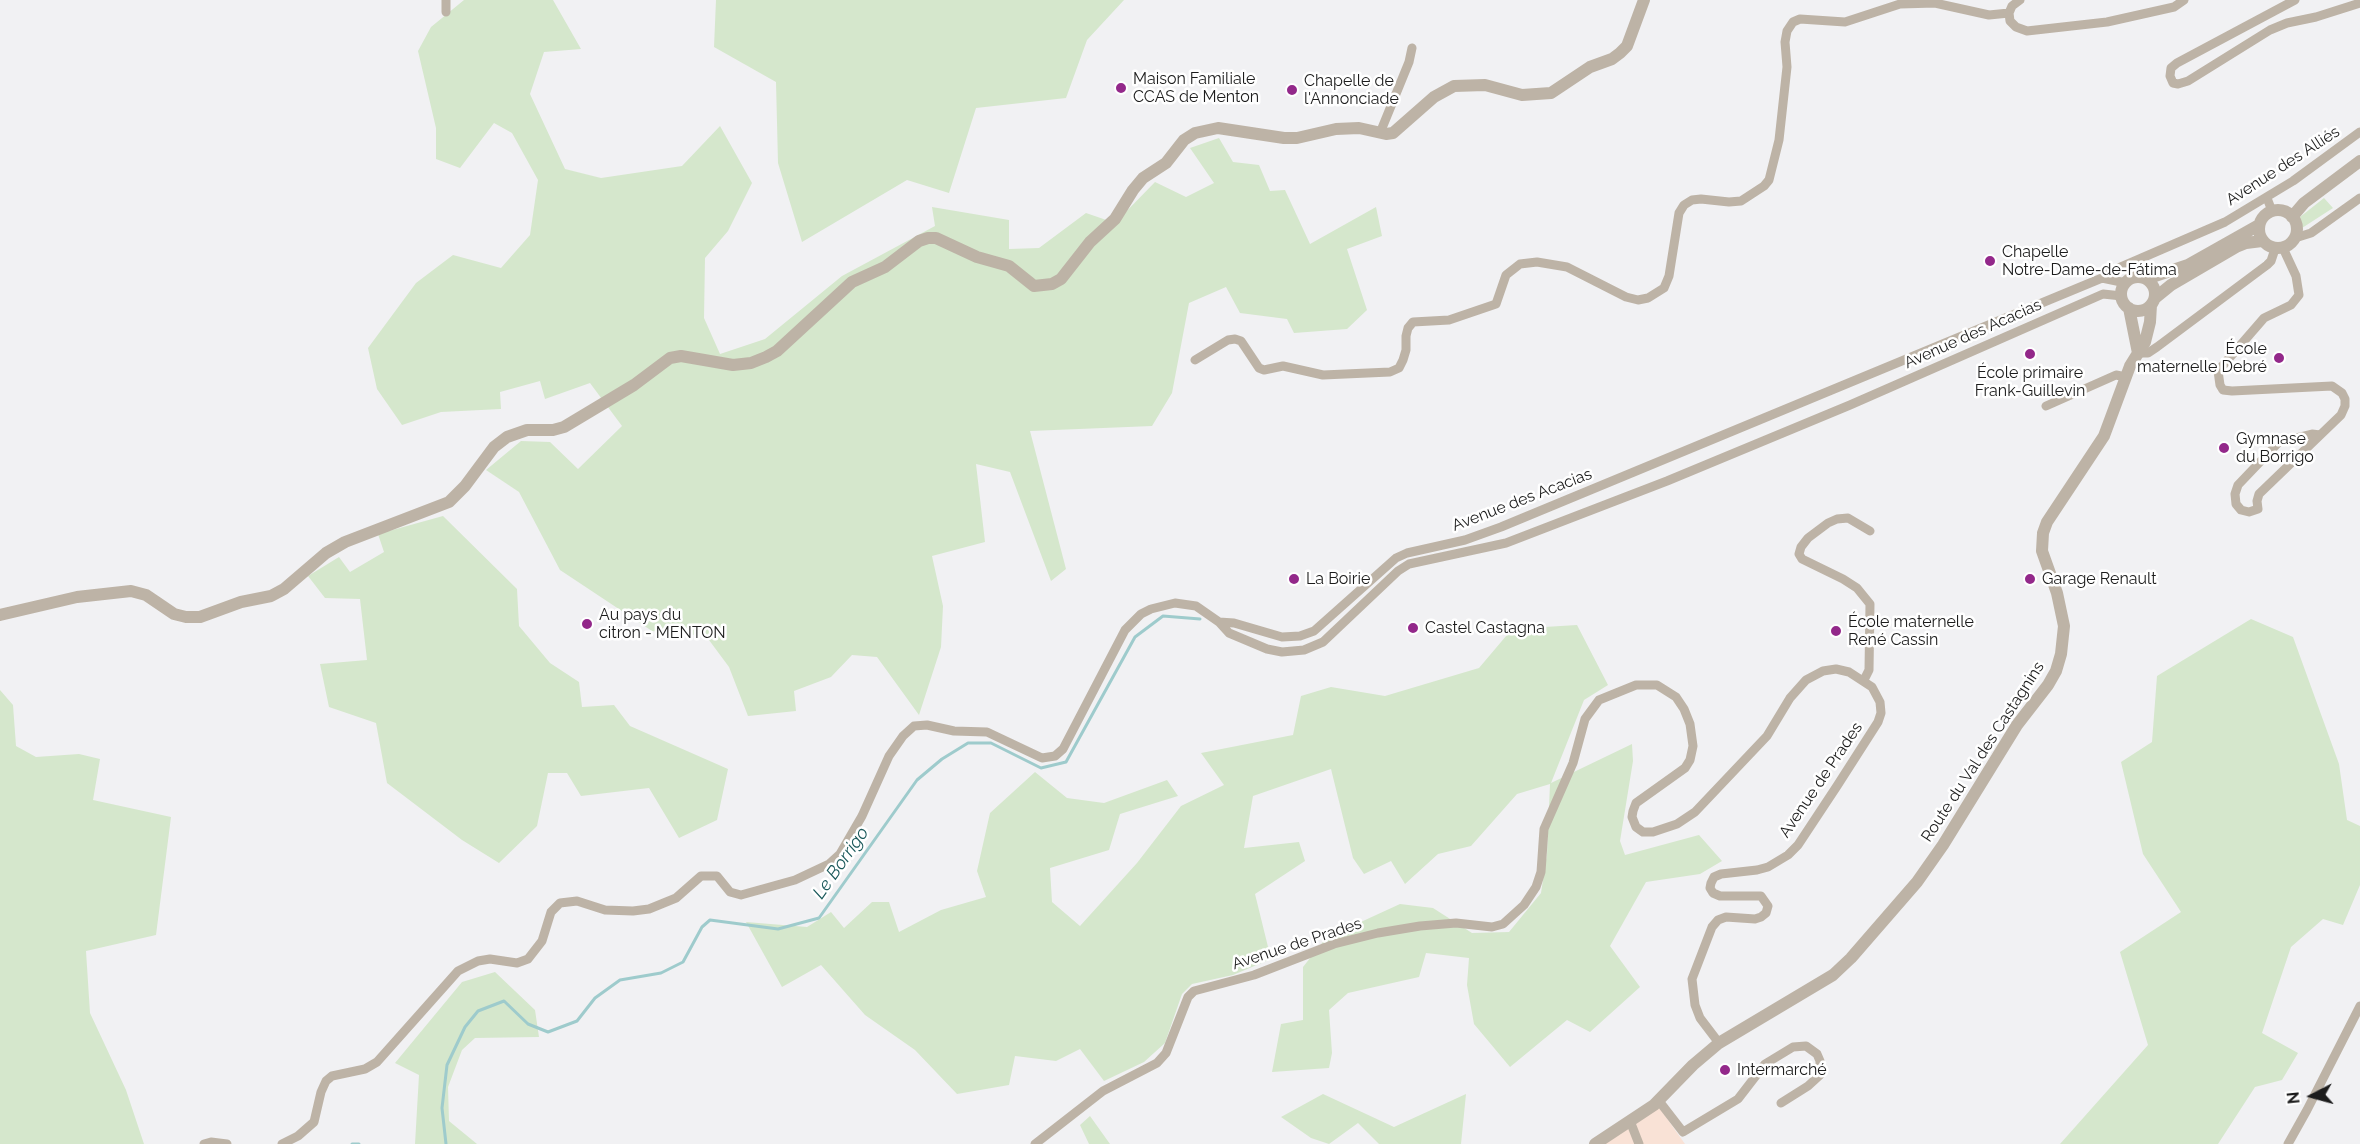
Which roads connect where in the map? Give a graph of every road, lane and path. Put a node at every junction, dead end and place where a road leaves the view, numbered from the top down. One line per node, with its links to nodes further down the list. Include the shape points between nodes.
1 (446, 0): 7 (street)
2 (1644, 0): 11 (street, via 1620,53 1590,67 1558,90 1522,95 1485,85 1454,86 1428,102 1393,133)
3 (2020, 0): 8 (street)
4 (2184, 0): 8 (street, via 2174,7 2107,22 2027,32 2016,27)
5 (2295, 0): 6 (street, via 2177,63 2171,68 2173,82 2188,81 2270,30)
6 (2360, 3)
7 (446, 12)
8 (2009, 14): 28 (street, via 1989,15 1935,3 1900,4 1845,22 1793,22 1785,42 1787,68 1779,140 1769,180 1741,201 1701,199 1684,205 1679,213 1669,276 1664,288 1648,298 1626,297 1567,267 1538,262 1520,264 1506,275 1496,304 1449,320 1413,322 1408,328 1403,360 1399,368 1390,372 1323,375 1283,366 1264,370 1241,341 1235,339)
9 (1412, 48): 11 (street)
10 (2360, 132): 13 (street, Avenue des Alliés)
11 (1380, 133): 33 (street, via 1359,128 1336,129 1284,138 1218,128 1195,133 1184,140 1166,164 1143,178 1119,214 1061,279 1045,287 1034,286 1009,266 977,257 936,238 919,241 885,267 852,282 777,351 751,363 733,365 681,356 670,358 564,428 527,430 507,437 448,502 345,542 271,596 200,617 174,614 146,595 131,591 77,597)
12 (2360, 161): 16 (street, via 2304,203)
13 (2267, 198): 15 (street); 21 (street, Avenue des Alliés)
14 (2360, 198): 18 (street, via 2311,233)
15 (2272, 211): 16 (street, via 2283,211); 17 (street)
16 (2292, 217): 18 (street)
17 (2259, 225): 19 (street); 23 (street, via 2188,265)
18 (2295, 238): 20 (street)
19 (2262, 241): 20 (street); 25 (street, via 2236,248 2171,285)
20 (2279, 248): 27 (street, via 2267,266 2148,353); 31 (street, via 2296,276 2300,295 2291,305 2264,318 2218,371 2217,378 2223,390 2232,391 2321,386 2339,389 2345,399 2341,415)
21 (2142, 258): 22 (street, Avenue des Acacias); 23 (street)
22 (2102, 278): 23 (street); 34 (street, Avenue des Acacias, via 1501,527 1407,553 1396,558 1314,631 1282,637)
23 (2136, 280): 24 (street); 25 (street, via 2152,285)
24 (2122, 296): 26 (street); 34 (street, Avenue des Acacias, via 2103,294 1850,405 1506,543 1409,564 1323,642 1305,650 1267,649 1229,633)
25 (2153, 301): 26 (street, via 2138,311); 27 (street, Route du Val des Castagnins, via 2145,342)
26 (2129, 308): 27 (street)
27 (2138, 352): 29 (street, Route du Val des Castagnins)
28 (1195, 360)
29 (2128, 371): 30 (street); 37 (street, Route du Val des Castagnins, via 2104,436 2043,533 2042,551 2064,626 2061,654 2049,685 2017,725 1923,874 1851,958 1816,987)
30 (2046, 406)
31 (2320, 435): 31 (street, via 2279,442 2238,485 2236,504 2241,510 2258,509 2259,494)
32 (1870, 531): 35 (street, via 1848,518 1837,519 1808,538 1799,554 1857,588 1870,604 1869,670)
33 (0, 615)
34 (1219, 622): 43 (street, via 1197,606 1175,603 1141,614 1125,630 1063,749 1055,756 1042,758 987,732 914,726 889,756 874,794 840,854 829,864 795,880 741,895 730,892 717,876 701,876 676,898 650,909 633,911 605,910 577,901 561,903 551,912 542,941 528,959 518,963 478,961 458,971 378,1062 326,1081 314,1122)
35 (1864, 680): 37 (street, Avenue de Prades, via 1880,702 1878,722 1798,845 1768,867 1721,874 1711,883 1710,888 1719,896 1761,897 1768,906 1766,913 1755,919 1734,916 1718,920 1692,979 1700,1018); 44 (street, Avenue de Prades, via 1836,669 1815,674 1790,698 1767,736 1695,812 1677,824 1653,832 1636,827 1633,811 1636,803 1685,768 1690,760 1690,724 1684,709 1676,697 1657,685 1636,685 1599,700 1585,719 1573,763 1544,829 1536,887 1524,905 1503,924 1492,927 1456,923 1378,933 1194,991 1166,1053 1157,1063 1103,1091)
36 (2360, 1006): 47 (street)
37 (1719, 1043): 38 (street, Route du Val des Castagnins)
38 (1659, 1101): 39 (street, via 1683,1132 1738,1099 1765,1064 1793,1047 1806,1046 1817,1054 1820,1075); 40 (street, Route du Val des Castagnins)
39 (1781, 1102)
40 (1630, 1121): 45 (street, Route du Val des Castagnins); 46 (street)
41 (204, 1144): 42 (street)
42 (227, 1144)
43 (282, 1144)
44 (1035, 1144)
45 (1595, 1144)
46 (1639, 1144)
47 (2288, 1144)

